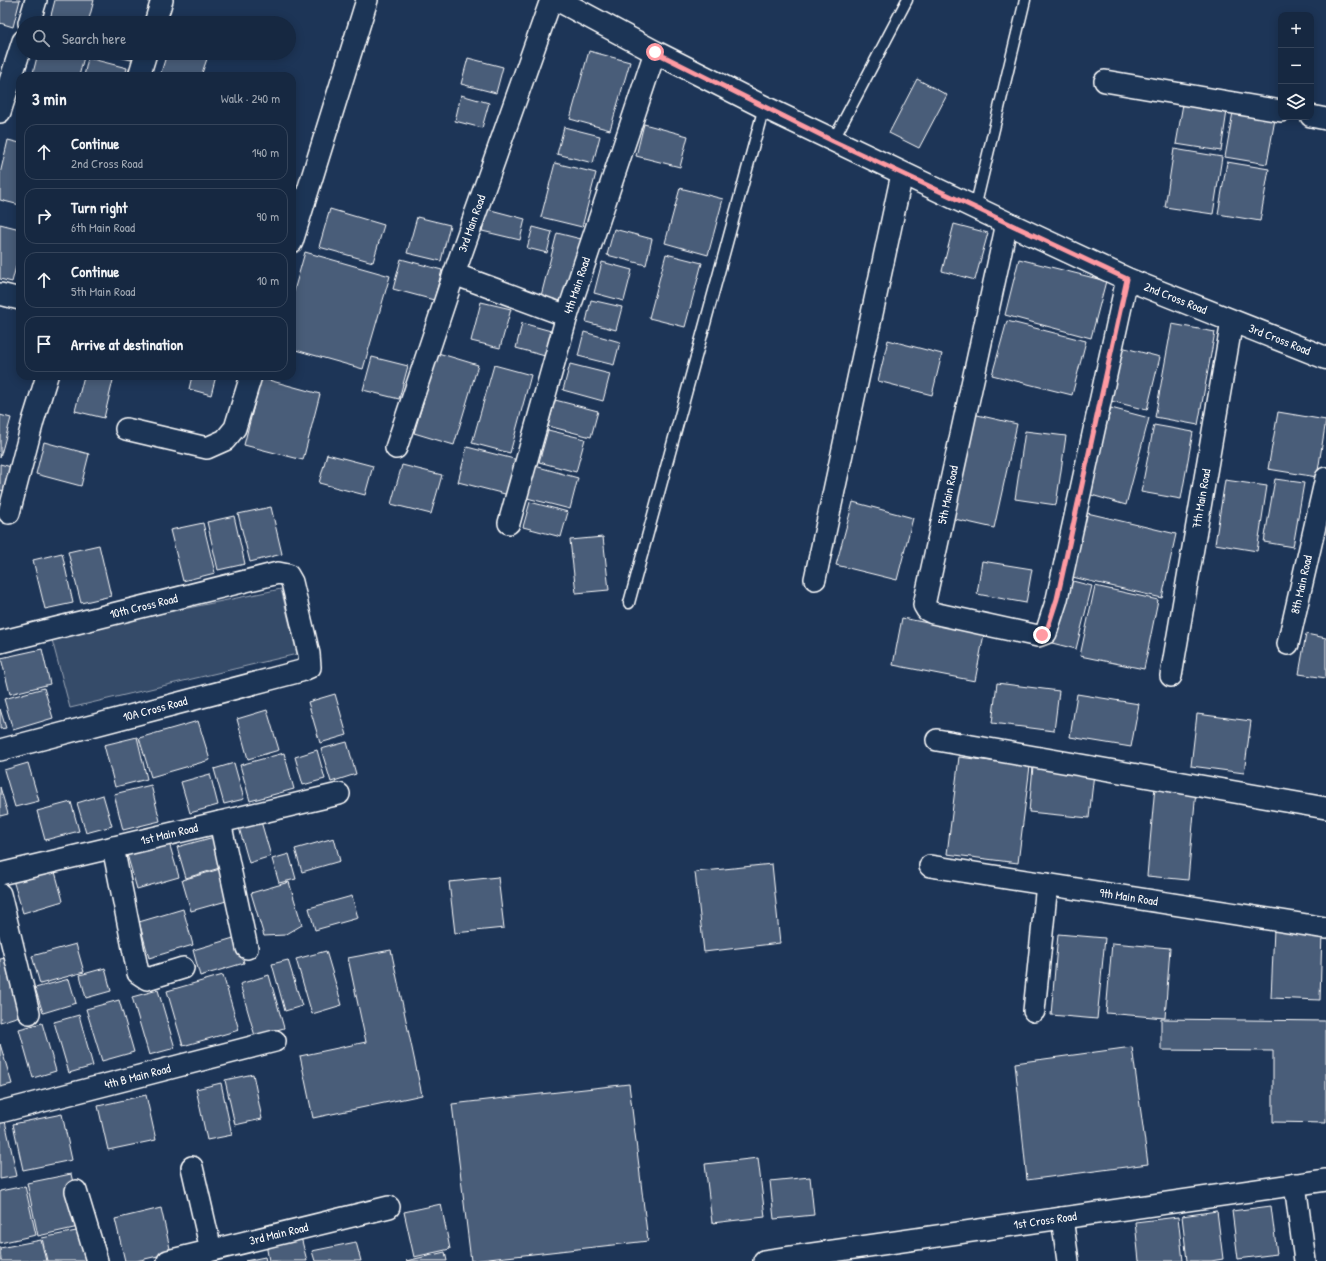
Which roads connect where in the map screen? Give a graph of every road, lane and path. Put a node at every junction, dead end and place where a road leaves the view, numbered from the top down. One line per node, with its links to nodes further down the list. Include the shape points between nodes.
1 (36, 0): 8 (street)
2 (162, 0): 9 (street)
3 (367, 0): 24 (street)
4 (551, 0): 25 (street, 3rd Main Road)
5 (558, 0): 10 (street, 2nd Cross Road)
6 (907, 0): 20 (lane)
7 (1025, 0): 22 (lane)
8 (31, 16)
9 (157, 16)
10 (655, 52): 15 (street, 2nd Cross Road); 29 (street, 4th Main Road)
11 (17, 60): 17 (street)
12 (144, 60): 13 (street)
13 (140, 72)
14 (1105, 81): 16 (street)
15 (764, 107): 20 (street, 2nd Cross Road); 40 (lane)
16 (1278, 110)
17 (0, 112)
18 (1314, 116): 19 (street)
19 (1326, 118)
20 (833, 141): 21 (street, 2nd Cross Road)
21 (902, 174): 22 (street, 2nd Cross Road); 39 (street)
22 (976, 208): 23 (street, 2nd Cross Road)
23 (1007, 224): 26 (street, 2nd Cross Road); 26 (street, 5th Main Road, via 924,605 933,613 1038,636 1046,633 1057,599)
24 (296, 229)
25 (454, 274): 29 (street); 35 (street, 3rd Main Road)
26 (1127, 279): 30 (street, 2nd Cross Road)
27 (0, 294): 28 (street)
28 (16, 298)
29 (567, 316): 38 (street, 4th Main Road)
30 (1232, 321): 31 (street, 3rd Cross Road); 44 (street, 7th Main Road)
31 (1326, 358)
32 (46, 380): 37 (street)
33 (250, 380): 34 (street, via 235,428 225,440 207,448)
34 (126, 428)
35 (396, 448)
36 (1326, 478): 42 (street, 8th Main Road)
37 (9, 513)
38 (509, 523)
39 (815, 579)
40 (629, 603)
41 (0, 642): 43 (street, 10th Cross Road, via 278,573 288,575 292,582)
42 (1288, 644)
43 (310, 666): 46 (street, 10A Cross Road, via 300,671)
44 (1171, 676)
45 (937, 740): 48 (street)
46 (0, 750)
47 (339, 794): 49 (street, 1st Main Road)
48 (1326, 808)
49 (220, 822): 50 (street, 1st Main Road); 56 (street)
50 (113, 847): 52 (street, 1st Main Road); 57 (street, via 138,973 147,979)
51 (930, 866): 53 (street, 9th Main Road)
52 (0, 874)
53 (1047, 884): 55 (street, 9th Main Road); 58 (street)
54 (0, 894): 59 (street)
55 (1326, 928)
56 (247, 948)
57 (182, 968)
58 (1034, 1011)
59 (29, 1013)
60 (275, 1041): 61 (street, 4th B Main Road)
61 (0, 1112)
62 (192, 1168): 68 (street)
63 (1326, 1180): 64 (street, 1st Cross Road)
64 (1295, 1184): 67 (street, 1st Cross Road); 74 (street)
65 (76, 1191): 70 (street)
66 (389, 1207): 68 (street, 3rd Main Road)
67 (1062, 1218): 69 (street, 1st Cross Road); 73 (street)
68 (211, 1250): 71 (street, 3rd Main Road)
69 (823, 1257): 72 (street, 1st Cross Road)
70 (97, 1261)
71 (168, 1261)
72 (764, 1261)
73 (1068, 1261)
74 (1305, 1261)

